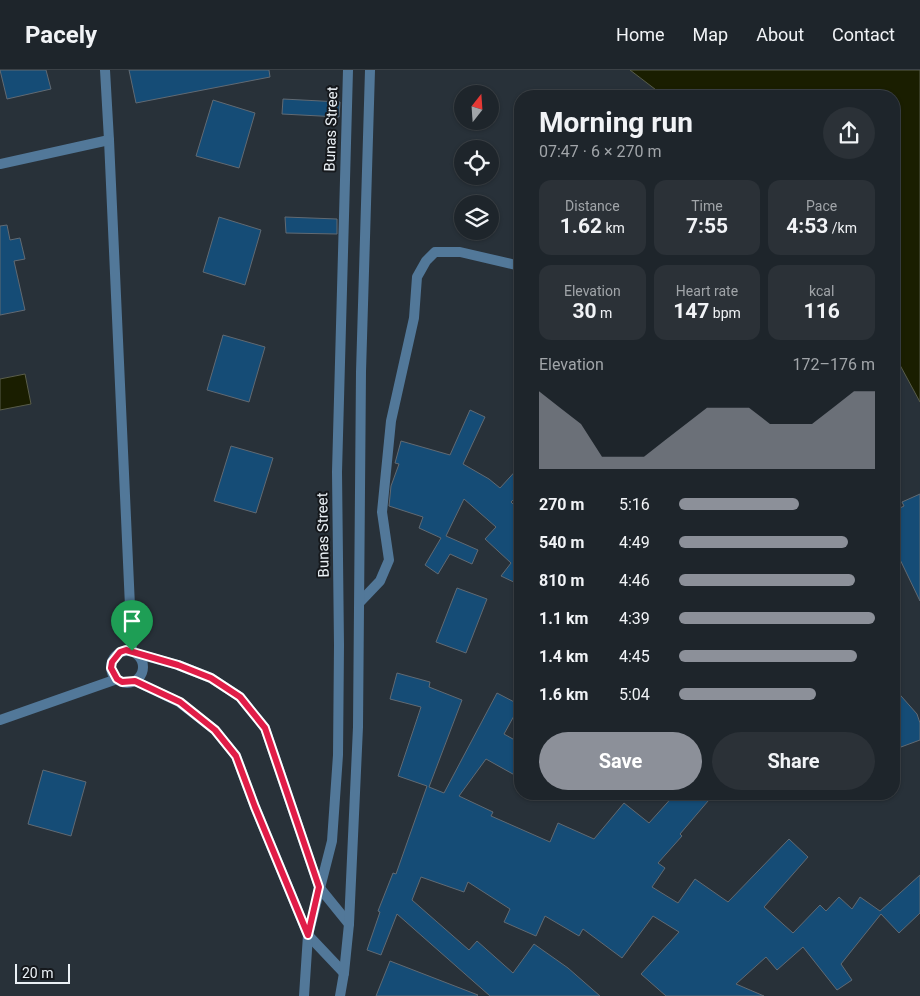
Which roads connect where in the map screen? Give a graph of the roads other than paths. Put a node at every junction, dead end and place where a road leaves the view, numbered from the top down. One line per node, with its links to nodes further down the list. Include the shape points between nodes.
1 (105, 70): 4 (street)
2 (348, 70): 12 (street, Bunas Street, via 337,472 338,755 332,840)
3 (370, 70): 7 (street, via 361,372)
4 (109, 140): 5 (street); 8 (street)
5 (0, 164)
6 (514, 265): 7 (street, via 460,252 435,252 417,277 414,318 391,421 382,512 389,560 380,581)
7 (360, 602): 13 (street)
8 (135, 653): 9 (street, via 126,650 115,656 111,668); 10 (street, via 142,659 143,672); 12 (street, via 211,678 240,697 265,728)
9 (117, 679): 10 (street); 11 (street)
10 (135, 681): 14 (street, via 180,702 215,730 236,756)
11 (0, 720)
12 (319, 887): 13 (street); 14 (street, Bunas Street)
13 (350, 924): 15 (street)
14 (308, 935): 15 (street); 16 (street, Bunas Street)
15 (344, 973): 17 (street)
16 (304, 996)
17 (340, 996)

